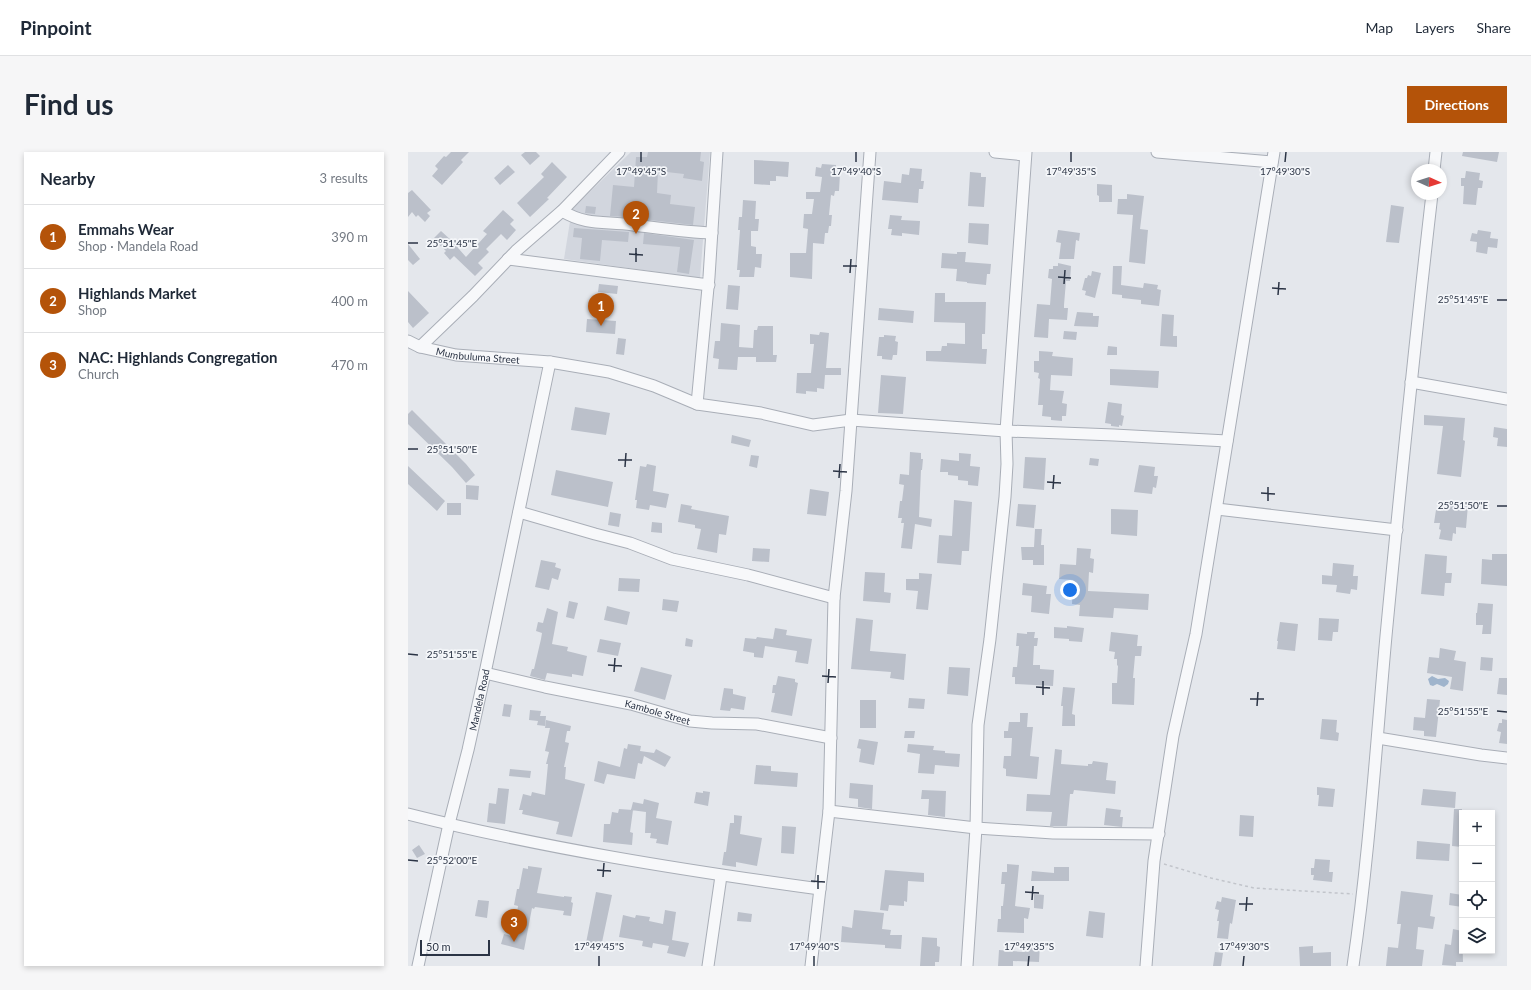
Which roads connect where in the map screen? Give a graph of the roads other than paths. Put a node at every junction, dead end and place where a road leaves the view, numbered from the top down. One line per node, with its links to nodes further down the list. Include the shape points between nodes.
1 (619, 152): 11 (street)
2 (717, 152): 12 (street)
3 (870, 152): 21 (street)
4 (995, 152): 7 (street)
5 (1157, 152): 8 (street)
6 (1436, 152): 9 (street)
7 (1026, 153): 22 (street)
8 (1273, 157): 23 (street)
9 (1435, 164)
10 (1431, 200): 18 (street)
11 (562, 211): 12 (street, via 586,221); 13 (street)
12 (712, 233): 14 (street)
13 (508, 260): 14 (street); 16 (street)
14 (709, 285): 20 (street)
15 (408, 341): 16 (street, Mumbuluma Street)
16 (420, 347): 17 (street, Mumbuluma Street, via 456,355)
17 (550, 362): 20 (street, Mumbuluma Street, via 608,372 654,386); 25 (street, Mandela Road)
18 (1412, 382): 19 (street); 26 (street)
19 (1507, 399)
20 (696, 404): 21 (street, Mumbuluma Street, via 761,413 813,425)
21 (851, 420): 22 (street, Mumbuluma Street); 27 (street)
22 (1006, 431): 23 (street, Mumbuluma Street); 35 (street, via 1005,497 978,725)
23 (1227, 441): 24 (street)
24 (1217, 509): 26 (street); 36 (street, via 1196,634 1173,736)
25 (519, 512): 27 (street, via 630,543 672,559); 28 (street, Mandela Road)
26 (1397, 530): 30 (street)
27 (834, 598): 29 (street)
28 (485, 673): 29 (street, Kambole Street, via 631,704 690,721 757,724); 34 (street, Mandela Road)
29 (831, 738): 32 (street)
30 (1378, 738): 31 (street); 44 (street, via 1363,894)
31 (1507, 758)
32 (829, 811): 35 (street); 38 (street)
33 (408, 814): 34 (street)
34 (449, 824): 37 (street, via 613,858); 39 (street, Mandela Road)
35 (976, 828): 36 (street, via 1054,833); 42 (street)
36 (1159, 834): 43 (street, via 1154,861)
37 (721, 876): 38 (street); 40 (street)
38 (820, 889): 41 (street)
39 (418, 966)
40 (708, 966)
41 (812, 966)
42 (967, 966)
43 (1146, 966)
44 (1353, 966)

